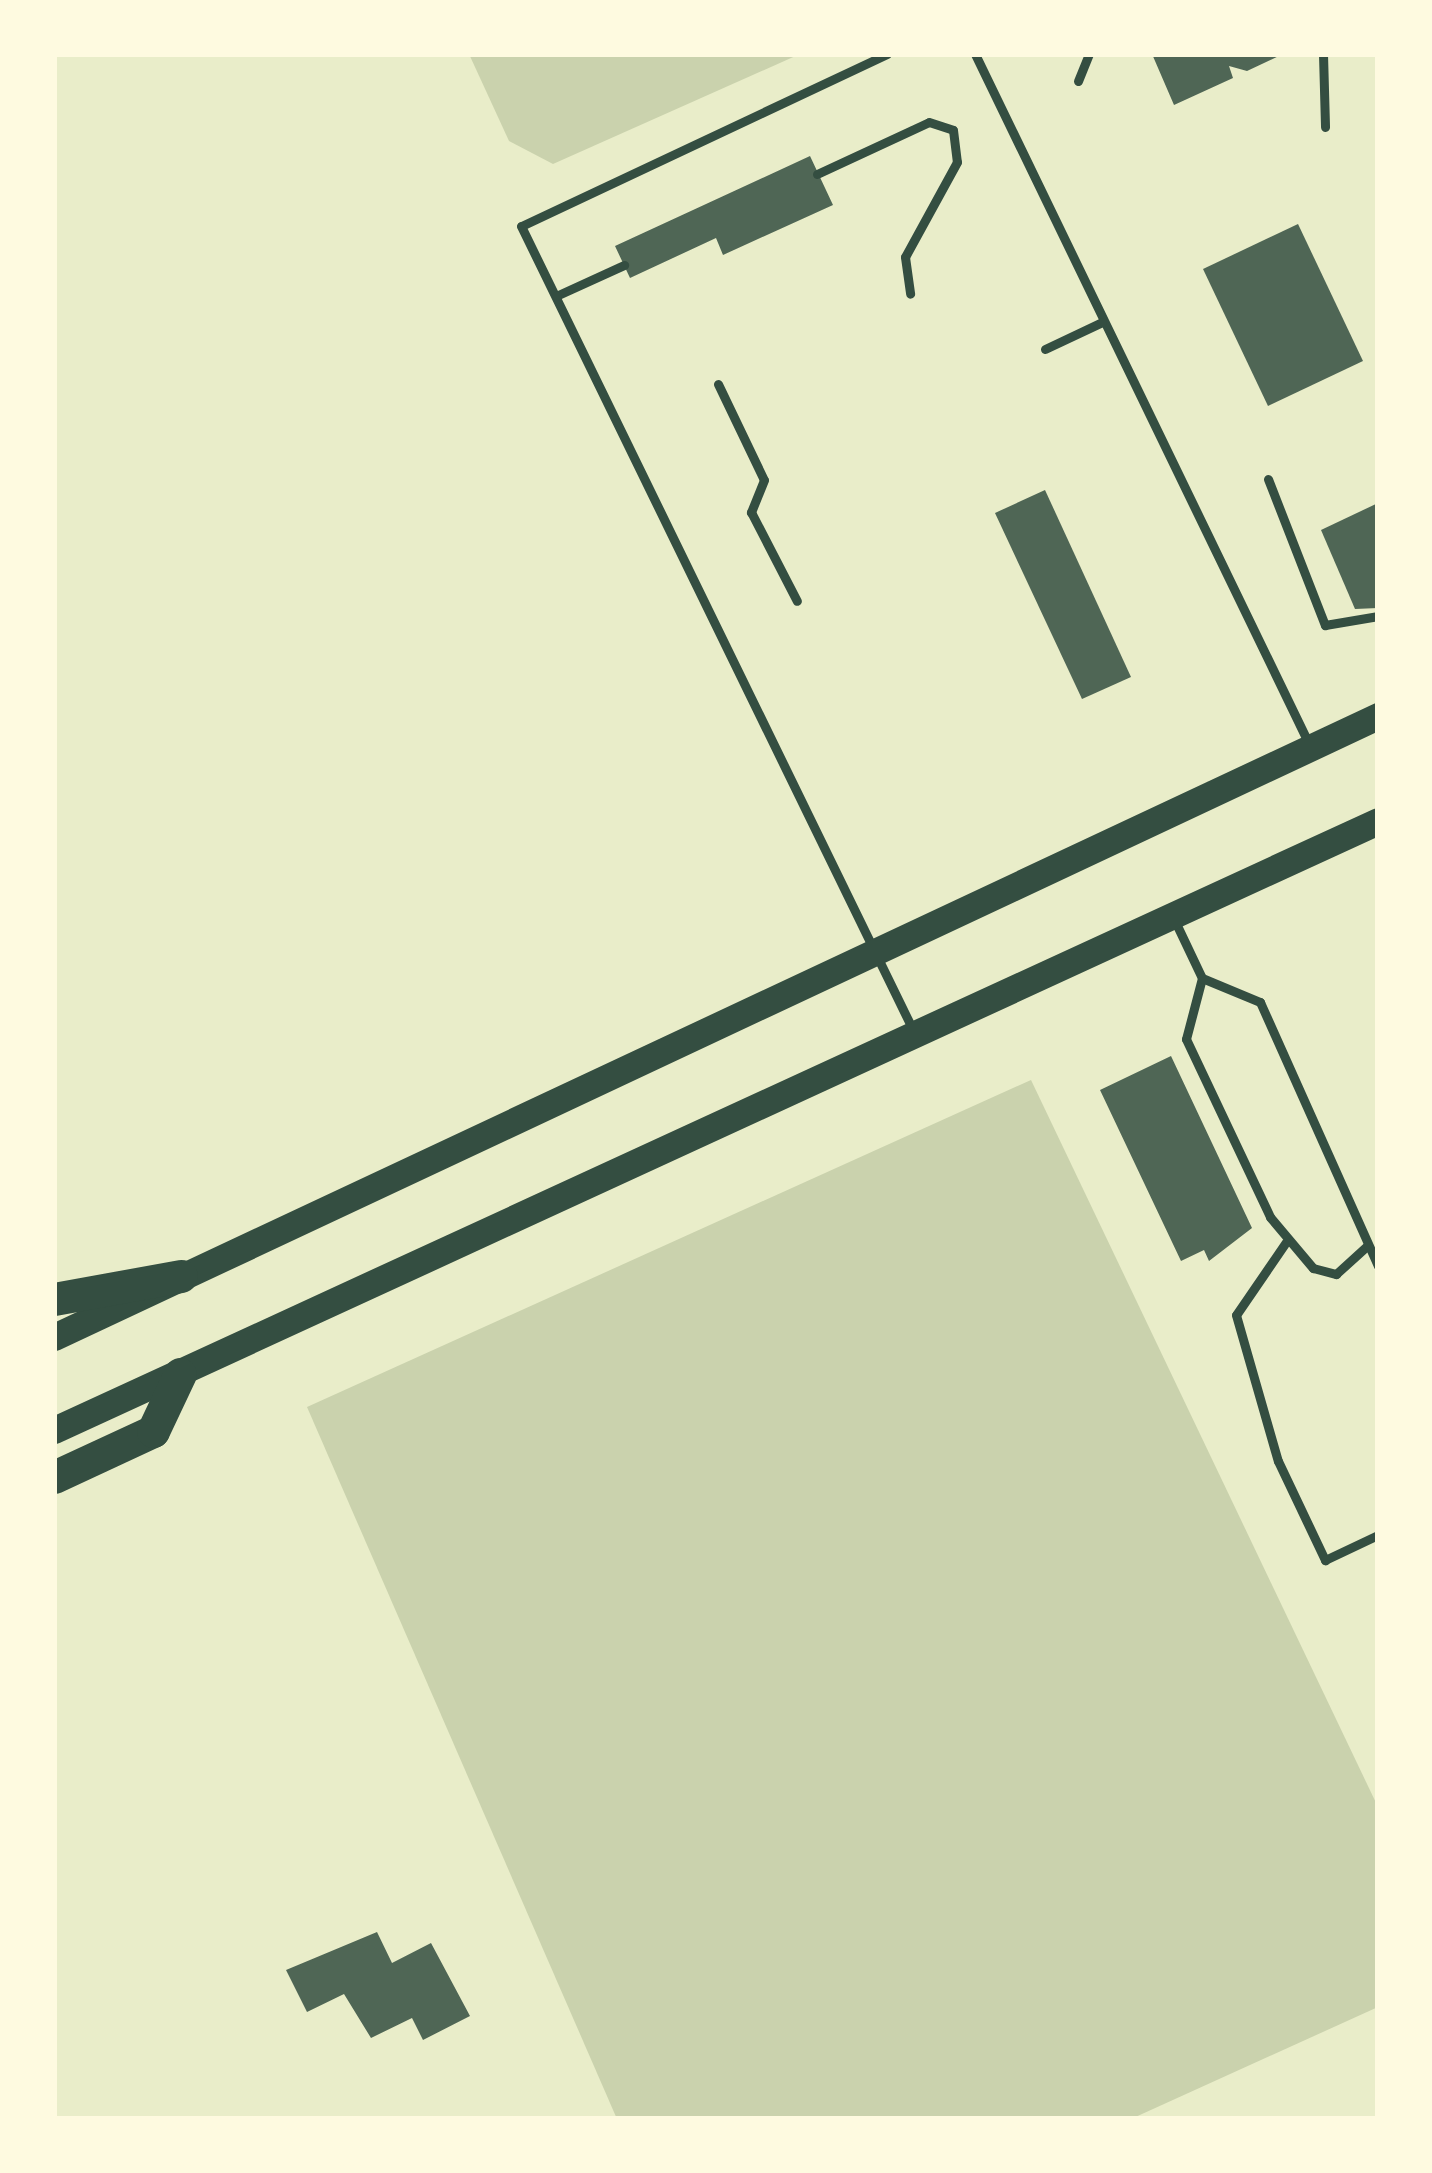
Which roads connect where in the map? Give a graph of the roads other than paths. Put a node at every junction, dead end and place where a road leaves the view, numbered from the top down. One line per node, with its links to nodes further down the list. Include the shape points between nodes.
1 (886, 54): 10 (lane, via 521,226)
2 (974, 54): 11 (lane)
3 (1089, 54): 5 (lane)
4 (1323, 54): 6 (lane)
5 (1078, 81)
6 (1325, 128)
7 (817, 174): 9 (lane, via 929,122 953,130 957,161 905,256)
8 (623, 265): 10 (lane)
9 (910, 294)
10 (556, 296): 21 (lane)
11 (1102, 322): 12 (lane); 18 (lane)
12 (1045, 349)
13 (718, 384): 15 (lane, via 764,480 751,512)
14 (1268, 479): 16 (lane, via 1325,625)
15 (797, 601)
16 (1378, 616)
17 (1378, 716): 18 (main road)
18 (1311, 748): 21 (main road)
19 (1378, 821): 20 (main road)
20 (1172, 916): 22 (lane); 23 (main road)
21 (878, 955): 23 (lane); 27 (main road)
22 (1202, 978): 24 (lane, via 1186,1039); 25 (lane, via 1261,1002 1364,1214)
23 (915, 1035): 30 (main road)
24 (1286, 1242): 25 (lane, via 1336,1274); 33 (lane, via 1236,1315 1278,1461 1325,1560)
25 (1368, 1245): 26 (lane)
26 (1378, 1266)
27 (181, 1276): 28 (highway); 29 (main road)
28 (54, 1299)
29 (54, 1337)
30 (180, 1374): 31 (main road); 32 (highway, via 153,1431)
31 (54, 1430)
32 (54, 1477)
33 (1378, 1535)

